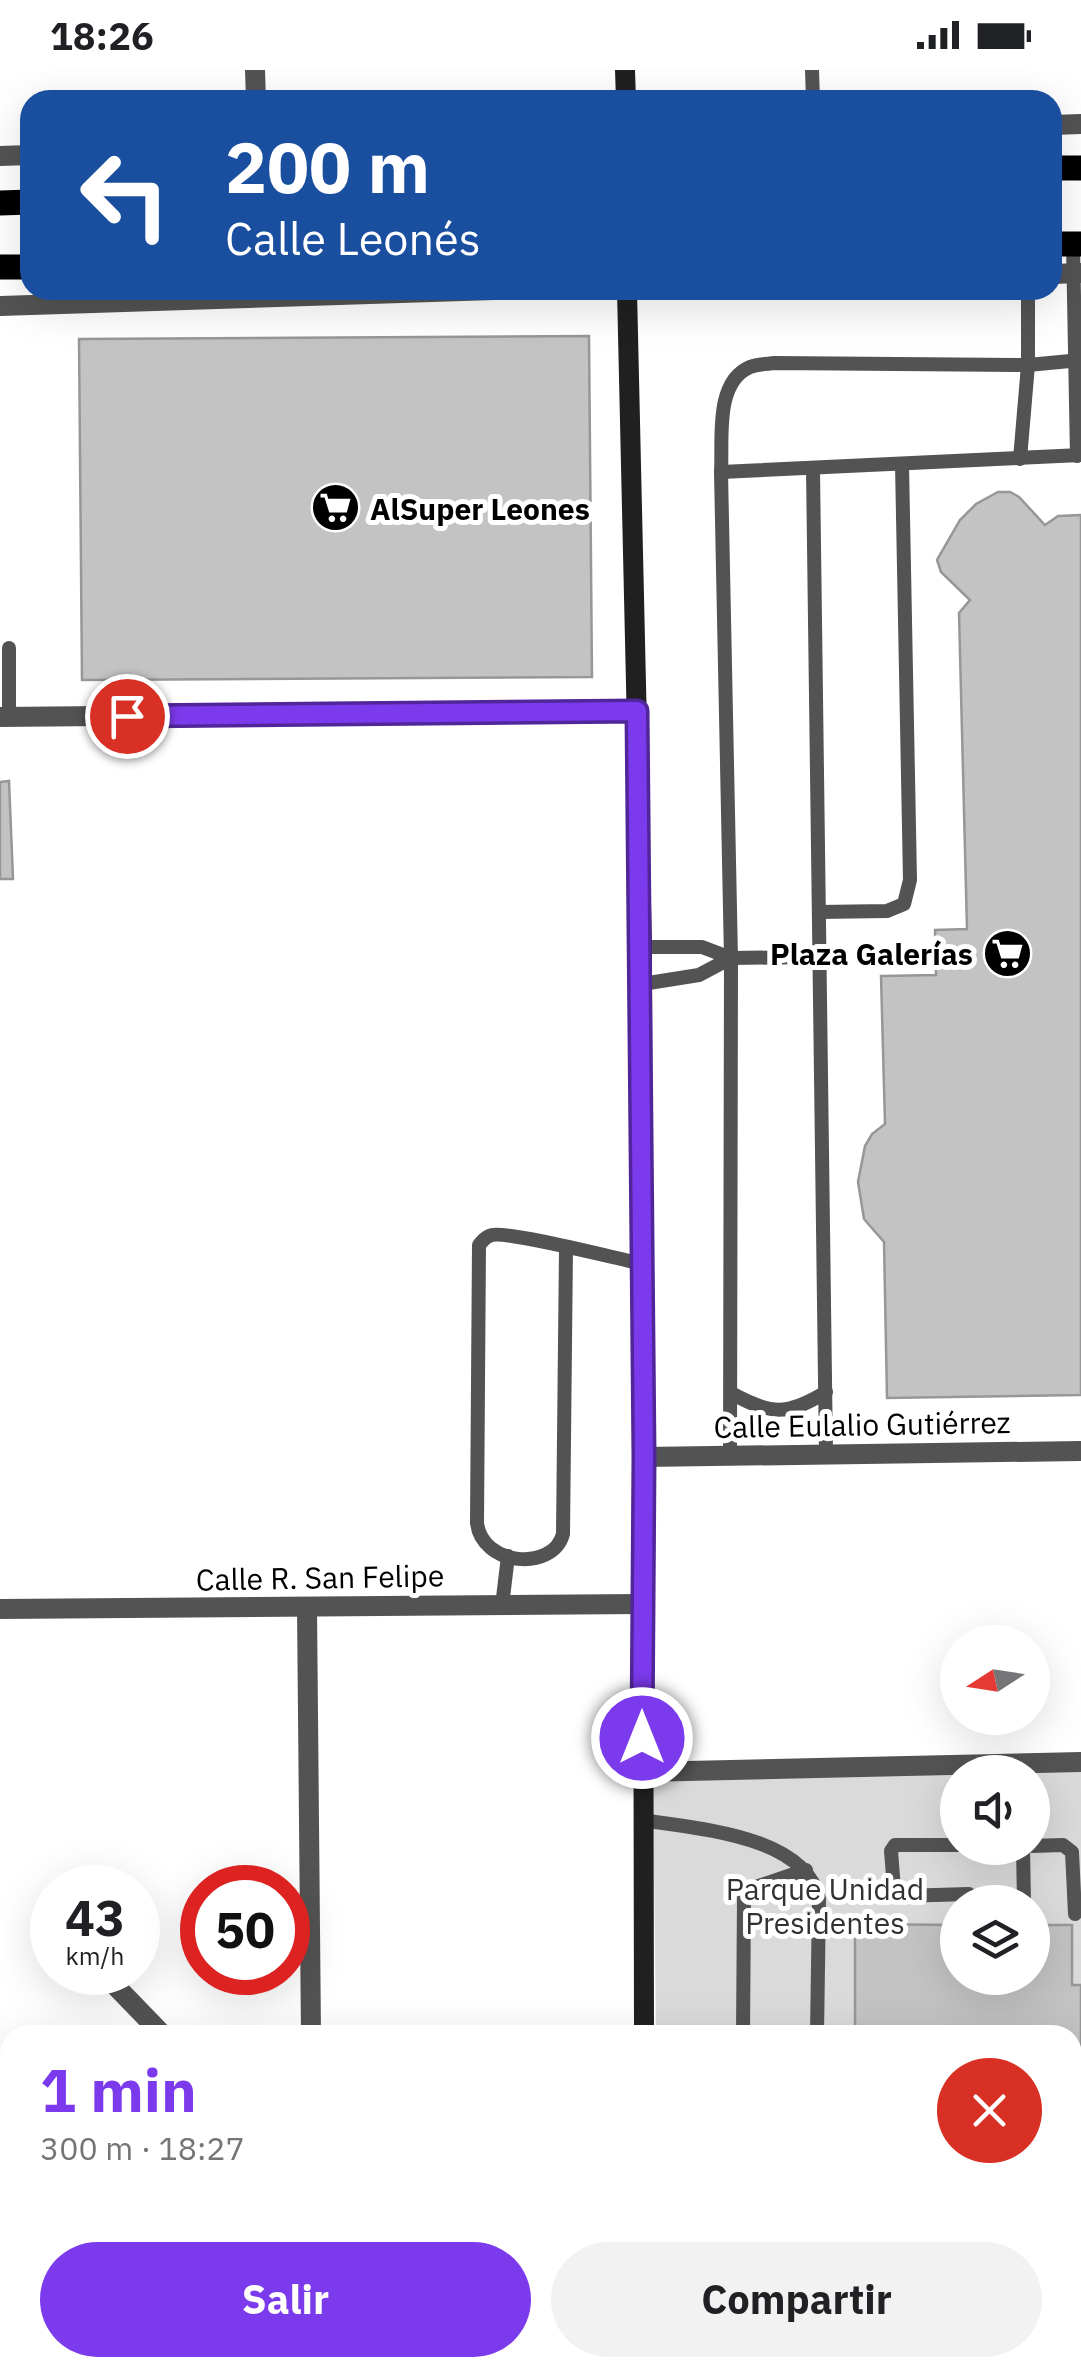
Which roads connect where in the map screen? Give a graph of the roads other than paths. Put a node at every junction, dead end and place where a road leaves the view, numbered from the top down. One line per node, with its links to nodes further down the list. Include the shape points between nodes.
1 (1069, 244): 2 (lane)
2 (1078, 273): 7 (lane)
3 (185, 300): 6 (street)
4 (627, 300): 15 (main road)
5 (1028, 300): 8 (lane)
6 (0, 306)
7 (1078, 360): 8 (lane); 9 (lane)
8 (1028, 365): 10 (lane); 13 (lane, via 750,367 726,392)
9 (1079, 455): 10 (lane)
10 (1020, 459): 11 (lane)
11 (902, 464): 12 (lane); 17 (lane, via 910,880 904,904 887,911)
12 (813, 468): 13 (lane); 17 (lane)
13 (722, 472): 20 (lane)
14 (9, 648): 16 (lane)
15 (637, 711): 16 (street); 18 (main road)
16 (5, 717)
17 (819, 912): 19 (lane)
18 (642, 947): 20 (lane, via 702,947); 21 (main road)
19 (817, 957): 20 (lane); 24 (lane)
20 (730, 958): 21 (lane, via 699,976); 25 (lane)
21 (642, 984): 23 (main road)
22 (566, 1248): 23 (lane); 30 (lane, via 563,1534 542,1557); 30 (lane, via 498,1234 478,1250 478,1522 482,1543)
23 (643, 1264): 29 (main road)
24 (826, 1392): 25 (lane, via 801,1408 761,1409); 27 (lane)
25 (732, 1393): 28 (lane)
26 (1081, 1451): 27 (street, Calle Eulalio Gutiérrez)
27 (826, 1455): 28 (street, Calle Eulalio Gutiérrez)
28 (730, 1456): 29 (street, Calle Eulalio Gutiérrez)
29 (644, 1457): 31 (main road)
30 (508, 1556): 32 (lane)
31 (642, 1604): 32 (street, Calle R. San Felipe); 38 (main road)
32 (502, 1606): 33 (street, Calle R. San Felipe)
33 (307, 1608): 34 (street, Calle R. San Felipe); 47 (street)
34 (0, 1609)
35 (1081, 1762): 36 (street)
36 (1050, 1765)
37 (940, 1769): 38 (street)
38 (642, 1772): 39 (main road)
39 (643, 1820): 42 (lane, via 770,1846); 48 (main road)
40 (940, 1845): 43 (lane, via 895,1845 891,1852 894,1889 902,1896)
41 (1050, 1845): 44 (lane, via 1072,1852)
42 (806, 1870): 49 (lane, via 746,1890); 50 (lane, via 819,1900)
43 (940, 1895)
44 (1075, 1914)
45 (124, 1995): 46 (street)
46 (153, 2025)
47 (311, 2025)
48 (644, 2025)
49 (743, 2025)
50 (817, 2025)

